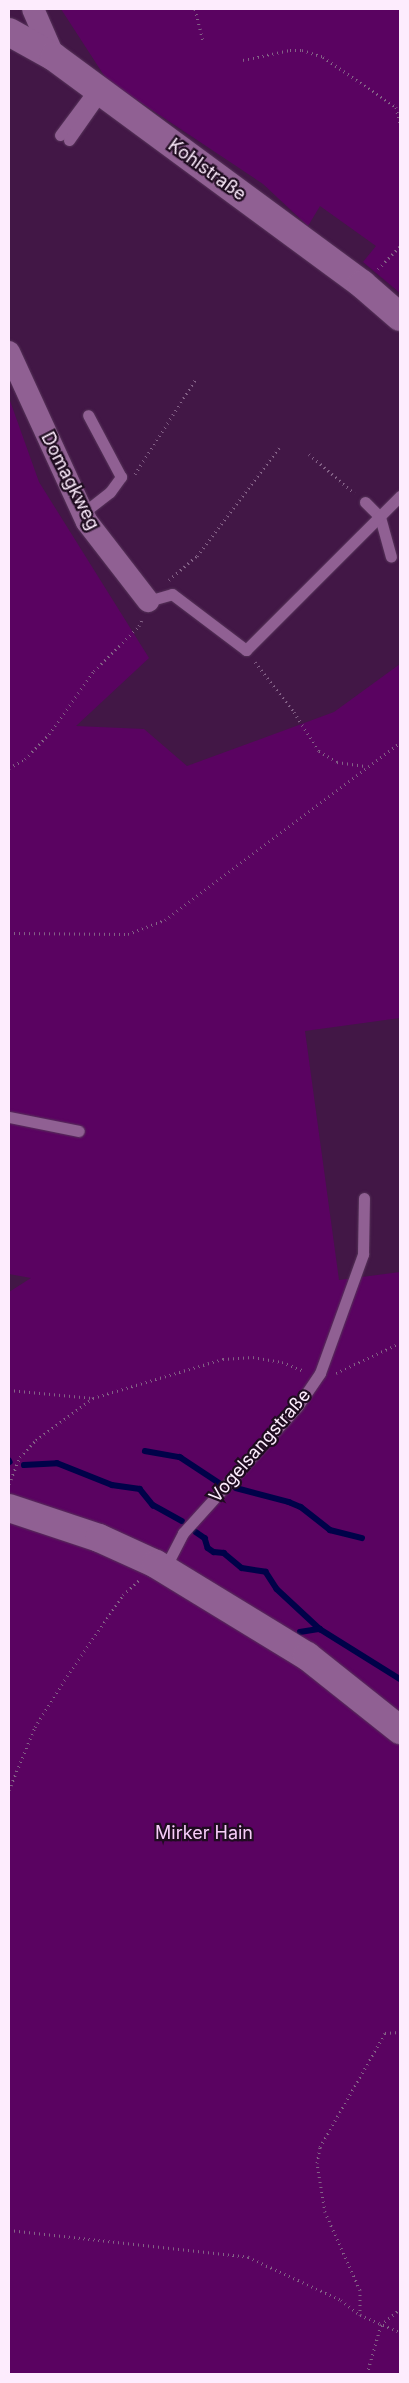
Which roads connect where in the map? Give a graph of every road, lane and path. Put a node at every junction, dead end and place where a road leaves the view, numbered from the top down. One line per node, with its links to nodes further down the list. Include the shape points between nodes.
1 (32, 9): 5 (street)
2 (195, 9): 4 (path)
3 (9, 32): 5 (street, Kohlstraße)
4 (203, 42)
5 (54, 58): 7 (street, Kohlstraße)
6 (243, 60): 8 (path, via 290,50 323,57 396,107)
7 (98, 91): 9 (lane); 11 (street, Kohlstraße)
8 (400, 124)
9 (64, 138)
10 (400, 246): 11 (path)
11 (362, 284): 12 (street, Kohlstraße)
12 (400, 317)
13 (9, 352): 21 (street, Domagkweg)
14 (196, 380): 18 (path)
15 (88, 415): 21 (lane, via 121,476 110,492)
16 (279, 448): 24 (path, via 198,556 171,576 167,583)
17 (309, 454): 20 (path)
18 (133, 476)
19 (400, 496): 22 (lane)
20 (364, 502): 22 (lane)
21 (84, 513): 25 (street, Domagkweg)
22 (380, 517): 23 (lane); 26 (lane)
23 (391, 557)
24 (172, 594): 25 (lane); 26 (lane)
25 (148, 601): 29 (path, via 139,626 94,672 49,734 25,759)
26 (246, 650): 28 (path, via 294,712 319,751 338,762)
27 (400, 743): 28 (path)
28 (368, 766): 30 (path, via 166,920 128,934)
29 (9, 768)
30 (9, 933)
31 (9, 1117): 32 (lane)
32 (79, 1131)
33 (364, 1198): 35 (lane, Vogelsangstraße, via 363,1254)
34 (400, 1343): 35 (path, via 329,1376)
35 (320, 1373): 37 (path, via 253,1357 223,1359); 40 (lane, Vogelsangstraße, via 297,1407 183,1533)
36 (9, 1390): 37 (path)
37 (93, 1398): 38 (path, via 36,1440 20,1457)
38 (9, 1484)
39 (9, 1508): 40 (street, via 100,1538)
40 (160, 1567): 41 (street, via 307,1656); 42 (path, via 123,1595 66,1676 35,1727)
41 (400, 1730)
42 (9, 1790)
43 (400, 2032): 46 (path, via 384,2033 320,2147 316,2163 325,2212 344,2248 360,2290)
44 (9, 2230): 46 (path, via 248,2257 341,2300)
45 (400, 2309): 47 (path)
46 (360, 2315): 47 (path)
47 (381, 2325): 48 (path); 49 (path)
48 (400, 2332)
49 (367, 2374)

